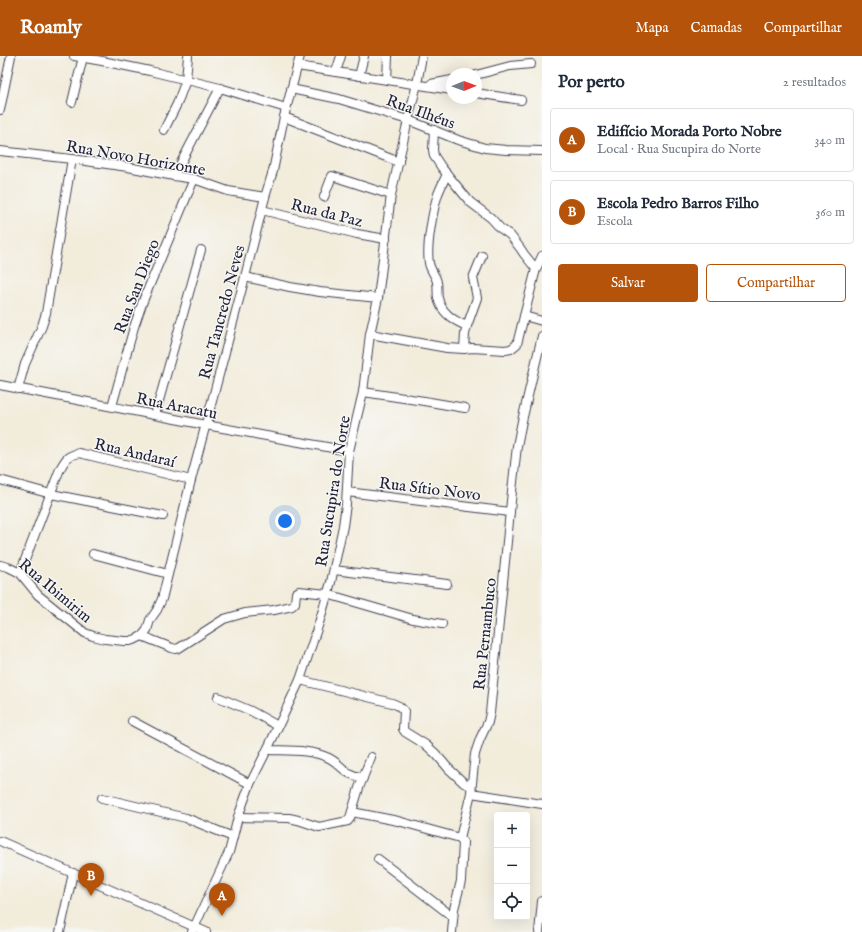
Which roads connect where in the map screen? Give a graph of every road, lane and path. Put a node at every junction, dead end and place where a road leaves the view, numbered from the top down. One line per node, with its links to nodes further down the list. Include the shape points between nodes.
1 (11, 56): 26 (street)
2 (74, 56): 9 (street)
3 (188, 56): 15 (street)
4 (300, 56): 11 (street, Rua Tancredo Neves)
5 (341, 56): 12 (street)
6 (364, 56): 14 (street)
7 (388, 56): 16 (street)
8 (422, 56): 18 (street, Rua Sucupira do Norte)
9 (84, 57): 15 (street); 24 (street)
10 (530, 64): 13 (street)
11 (297, 66): 12 (street); 20 (street, Rua Tancredo Neves)
12 (336, 72): 14 (street)
13 (482, 73)
14 (359, 76): 16 (street)
15 (186, 80): 19 (street); 29 (street)
16 (387, 80): 18 (street)
17 (446, 81): 18 (street)
18 (421, 85): 21 (street); 28 (street, Rua Sucupira do Norte)
19 (220, 88): 25 (street); 36 (street)
20 (291, 89): 25 (street, Rua Tancredo Neves); 28 (street, Rua Ilhéus, via 339,98)
21 (446, 89)
22 (482, 94): 23 (street)
23 (521, 100)
24 (72, 102)
25 (286, 108): 27 (street, Rua Tancredo Neves)
26 (0, 110)
27 (284, 117): 34 (street); 39 (street, Rua Tancredo Neves)
28 (408, 120): 30 (street, Rua Ilhéus); 34 (street, Rua Sucupira do Norte)
29 (164, 130)
30 (434, 130): 32 (street, Rua Ilhéus, via 485,148); 35 (street, via 433,154)
31 (0, 151): 33 (street, Rua Novo Horizonte)
32 (542, 151)
33 (72, 158): 36 (street, Rua Novo Horizonte); 56 (street, via 46,313 25,364)
34 (399, 162): 38 (street, Rua Sucupira do Norte)
35 (447, 174): 46 (street, via 470,202 510,235); 51 (street, via 433,215 429,264 437,282 440,306 444,312)
36 (174, 176): 37 (street, Rua Novo Horizonte)
37 (194, 179): 39 (street, Rua Novo Horizonte, via 228,191); 58 (street, Rua San Diego, via 143,301)
38 (391, 195): 40 (street, via 332,176); 42 (street, Rua Sucupira do Norte)
39 (265, 197): 41 (street, Rua Tancredo Neves)
40 (324, 197)
41 (262, 210): 42 (street, Rua da Paz); 47 (street, Rua Tancredo Neves)
42 (386, 239): 48 (street, Rua Sucupira do Norte)
43 (201, 250): 60 (street)
44 (482, 256): 51 (street, via 473,278 477,298)
45 (542, 256): 46 (street)
46 (536, 269): 49 (street)
47 (245, 277): 48 (street, via 320,292); 61 (street, Rua Tancredo Neves)
48 (378, 298): 52 (street, Rua Sucupira do Norte)
49 (524, 316): 50 (street); 54 (street, via 517,344 511,349)
50 (542, 321)
51 (467, 326): 54 (street)
52 (370, 334): 54 (street); 57 (street, Rua Sucupira do Norte)
53 (542, 336): 67 (street, Rua Pernambuco, via 522,421)
54 (464, 349)
55 (0, 385): 56 (street, Rua Aracatu)
56 (18, 389): 58 (street, Rua Aracatu)
57 (363, 392): 59 (street); 62 (street, Rua Sucupira do Norte)
58 (112, 406): 60 (street, Rua Aracatu)
59 (464, 408)
60 (156, 415): 61 (street, Rua Aracatu)
61 (206, 425): 62 (street, Rua Aracatu); 64 (street, Rua Tancredo Neves)
62 (349, 451): 65 (street, Rua Sucupira do Norte)
63 (0, 480): 66 (street)
64 (191, 480): 66 (street, Rua Andaraí, via 79,453 64,461); 73 (street, Rua Tancredo Neves)
65 (347, 492): 67 (street, Rua Sítio Novo); 71 (street, Rua Sucupira do Norte)
66 (51, 494): 68 (street); 72 (street)
67 (510, 512): 86 (street, Rua Pernambuco, via 490,713 475,754)
68 (163, 516)
69 (93, 554): 73 (street)
70 (0, 565): 72 (street, Rua Ibimirim)
71 (334, 570): 74 (street); 75 (street, Rua Sucupira do Norte)
72 (20, 573): 77 (street, Rua Ibimirim, via 38,595 85,633 124,641)
73 (168, 574): 77 (street, Rua Tancredo Neves, via 162,599)
74 (447, 584)
75 (327, 594): 76 (street, via 399,615); 77 (street, via 299,591 292,606 224,619 176,649); 78 (street, Rua Sucupira do Norte)
76 (442, 624)
77 (141, 637)
78 (300, 680): 81 (street, Rua Sucupira do Norte); 86 (street, via 399,706 404,711 403,729 406,733 426,745)
79 (218, 697): 81 (street)
80 (132, 721): 85 (street)
81 (278, 726): 82 (street, Rua Sucupira do Norte)
82 (268, 750): 84 (street, via 318,754 339,764 346,772); 85 (street, Rua Sucupira do Norte)
83 (371, 757): 84 (street)
84 (363, 778): 89 (street)
85 (250, 784): 90 (street, Rua Sucupira do Norte)
86 (471, 789): 88 (street); 92 (street, Rua Pernambuco)
87 (102, 798): 91 (street, via 186,818)
88 (542, 804)
89 (351, 815): 90 (street, via 346,822 319,827 289,818); 92 (street, via 398,821)
90 (238, 817): 91 (street, Rua Sucupira do Norte)
91 (233, 836): 98 (street, Rua Sucupira do Norte, via 229,852)
92 (460, 838): 97 (street, Rua Pernambuco, via 463,842 461,881)
93 (0, 841): 95 (street)
94 (378, 859): 97 (street)
95 (74, 873): 98 (street); 99 (street)
96 (542, 901): 102 (street)
97 (454, 916): 101 (street, Rua Pernambuco)
98 (194, 929): 100 (street)
99 (60, 932)
100 (206, 932)
101 (452, 932)
102 (539, 932)

